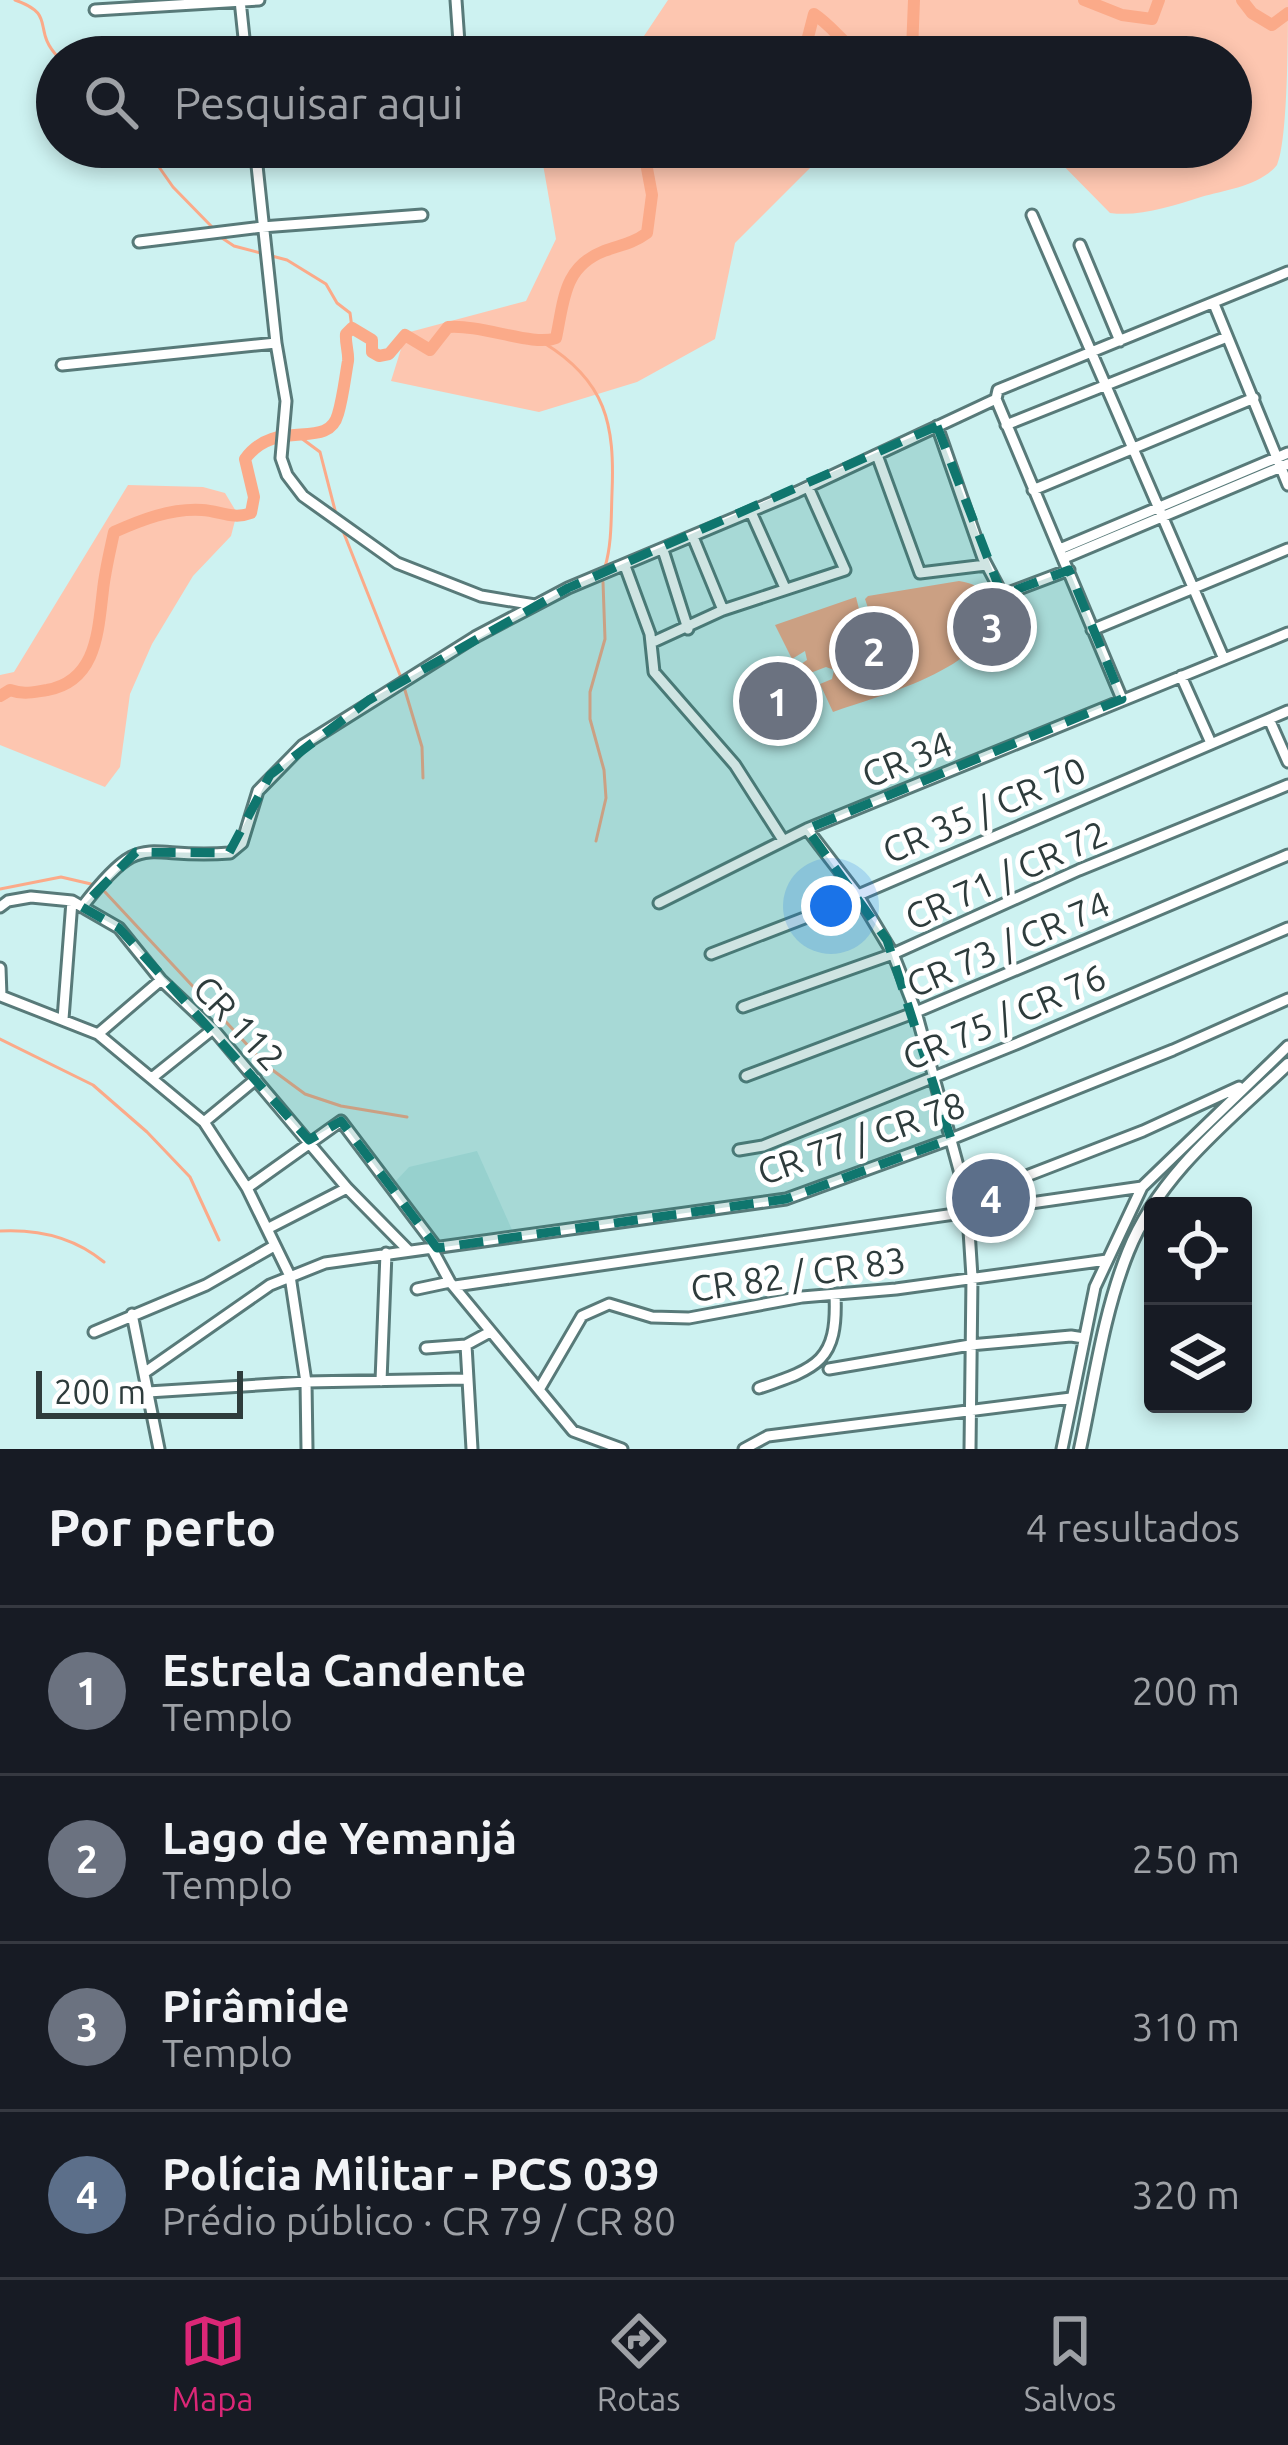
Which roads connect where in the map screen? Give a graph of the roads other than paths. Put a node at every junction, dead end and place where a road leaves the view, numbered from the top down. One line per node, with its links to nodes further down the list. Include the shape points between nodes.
1 (259, 0): 3 (street)
2 (455, 0): 6 (street)
3 (240, 1): 4 (street); 5 (street)
4 (95, 10)
5 (244, 36)
6 (458, 36)
7 (257, 168): 10 (street)
8 (422, 215): 10 (street)
9 (1032, 215): 18 (street)
10 (262, 227): 11 (street); 17 (street)
11 (139, 242)
12 (1080, 245): 16 (street)
13 (1288, 272): 14 (street)
14 (1214, 304): 15 (street); 16 (street)
15 (1227, 337): 20 (street); 21 (street)
16 (1120, 341): 18 (street)
17 (276, 344): 19 (street); 41 (street, via 286,401 281,458 303,496 397,563 481,596)
18 (1092, 352): 20 (street); 22 (street, via 998,390)
19 (62, 365)
20 (1107, 386): 23 (street); 25 (street)
21 (1254, 398): 25 (street); 27 (street)
22 (996, 399): 23 (street); 24 (street)
23 (1006, 425): 30 (street)
24 (937, 426): 26 (street); 37 (street)
25 (1135, 449): 30 (street); 32 (street)
26 (877, 455): 29 (street); 37 (street, via 916,566 923,573)
27 (1283, 460): 28 (street); 32 (street)
28 (1288, 485)
29 (808, 487): 31 (street); 39 (street, via 845,570)
30 (1033, 490): 36 (street)
31 (751, 512): 33 (street); 39 (street)
32 (1160, 512): 36 (street); 40 (street)
33 (692, 537): 35 (street); 42 (street)
34 (1288, 549): 40 (street)
35 (663, 550): 38 (street); 43 (street)
36 (1064, 559): 37 (street, via 1004,593); 44 (street)
37 (986, 565)
38 (625, 566): 41 (street); 46 (street)
39 (785, 589): 42 (street)
40 (1192, 589): 44 (street); 47 (street)
41 (535, 605): 60 (street, via 303,745 258,791 242,844 230,853 136,852)
42 (723, 610): 43 (street)
43 (688, 629): 46 (street)
44 (1092, 630): 49 (street)
45 (1288, 633): 47 (street, CR 34)
46 (651, 643): 56 (street, via 653,672 735,765)
47 (1224, 658): 48 (street, CR 34)
48 (1181, 676): 49 (street, CR 34); 52 (street)
49 (1122, 699): 55 (street, CR 34)
50 (1288, 711): 51 (street, CR 35 / CR 70)
51 (1269, 719): 52 (street, CR 35 / CR 70); 53 (street)
52 (1211, 743): 58 (street, CR 35 / CR 70)
53 (1288, 762)
54 (1288, 785): 64 (street, CR 71 / CR 72)
55 (807, 829): 56 (street, CR 34); 58 (street)
56 (783, 840): 59 (street, CR 34)
57 (1288, 855): 69 (street, CR 73 / CR 74)
58 (857, 894): 63 (street, CR 35 / CR 70); 64 (street)
59 (659, 902)
60 (77, 904): 61 (street, via 31,897); 66 (street, CR 112, via 119,928); 70 (street)
61 (0, 907)
62 (1288, 928): 77 (street, CR 75 / CR 76)
63 (711, 954)
64 (893, 954): 68 (street, CR 71 / CR 72); 69 (street)
65 (0, 968): 70 (street, via 1,996)
66 (161, 980): 71 (street, CR 112); 72 (street)
67 (1288, 999): 83 (street, CR 77 / CR 78)
68 (743, 1007)
69 (916, 1012): 75 (street, CR 73 / CR 74); 77 (street)
70 (63, 1018): 72 (street)
71 (213, 1029): 76 (street); 78 (street, CR 112)
72 (98, 1034): 76 (street)
73 (1288, 1046): 79 (street)
74 (1288, 1065): 126 (main road, via 1190,1156 1128,1250)
75 (746, 1076)
76 (153, 1077): 82 (street)
77 (933, 1077): 83 (street); 85 (street, CR 75 / CR 76)
78 (256, 1078): 82 (street); 84 (street, CR 112)
79 (1245, 1084): 80 (street); 81 (street)
80 (1207, 1102): 81 (street); 89 (street)
81 (1216, 1113): 86 (street)
82 (204, 1122): 87 (street)
83 (951, 1139): 89 (street); 93 (street, CR 77 / CR 78, via 786,1199)
84 (309, 1140): 87 (street); 88 (street, CR 112); 93 (street, via 341,1120)
85 (739, 1150)
86 (1142, 1187): 90 (street); 96 (street)
87 (248, 1188): 91 (street)
88 (347, 1189): 91 (street); 94 (street, CR 112)
89 (967, 1199): 90 (street)
90 (970, 1212): 98 (street); 99 (street)
91 (267, 1229): 92 (street)
92 (274, 1246): 97 (street); 102 (street)
93 (435, 1249): 94 (street, CR 77 / CR 78); 99 (street)
94 (407, 1250): 95 (street, CR 77 / CR 78)
95 (386, 1253): 97 (street, CR 77 / CR 78); 112 (street)
96 (1107, 1260): 98 (street, CR 82 / CR 83); 105 (street)
97 (290, 1276): 110 (street, CR 77 / CR 78); 113 (street)
98 (972, 1277): 101 (street, CR 82 / CR 83); 107 (street)
99 (452, 1284): 100 (street); 104 (street)
100 (417, 1289)
101 (835, 1295): 114 (street, CR 82 / CR 83, via 688,1318 595,1308 582,1316); 115 (street, via 835,1337 825,1356)
102 (132, 1314): 103 (street); 110 (street)
103 (94, 1332)
104 (490, 1332): 106 (street); 114 (street)
105 (1084, 1338): 107 (street); 117 (street)
106 (466, 1345): 108 (street); 111 (street)
107 (970, 1345): 109 (street); 118 (street)
108 (427, 1348)
109 (830, 1369)
110 (144, 1373): 116 (street)
111 (465, 1379): 112 (street); 121 (street)
112 (381, 1381): 113 (street)
113 (306, 1382): 116 (street); 120 (street)
114 (540, 1388): 122 (street, via 573,1431)
115 (759, 1388)
116 (148, 1392): 119 (street)
117 (1071, 1398): 118 (street); 125 (street)
118 (970, 1411): 123 (street, via 768,1436); 124 (street)
119 (159, 1449)
120 (307, 1449)
121 (472, 1449)
122 (622, 1449)
123 (744, 1449)
124 (970, 1449)
125 (1062, 1449)
126 (1080, 1449)

